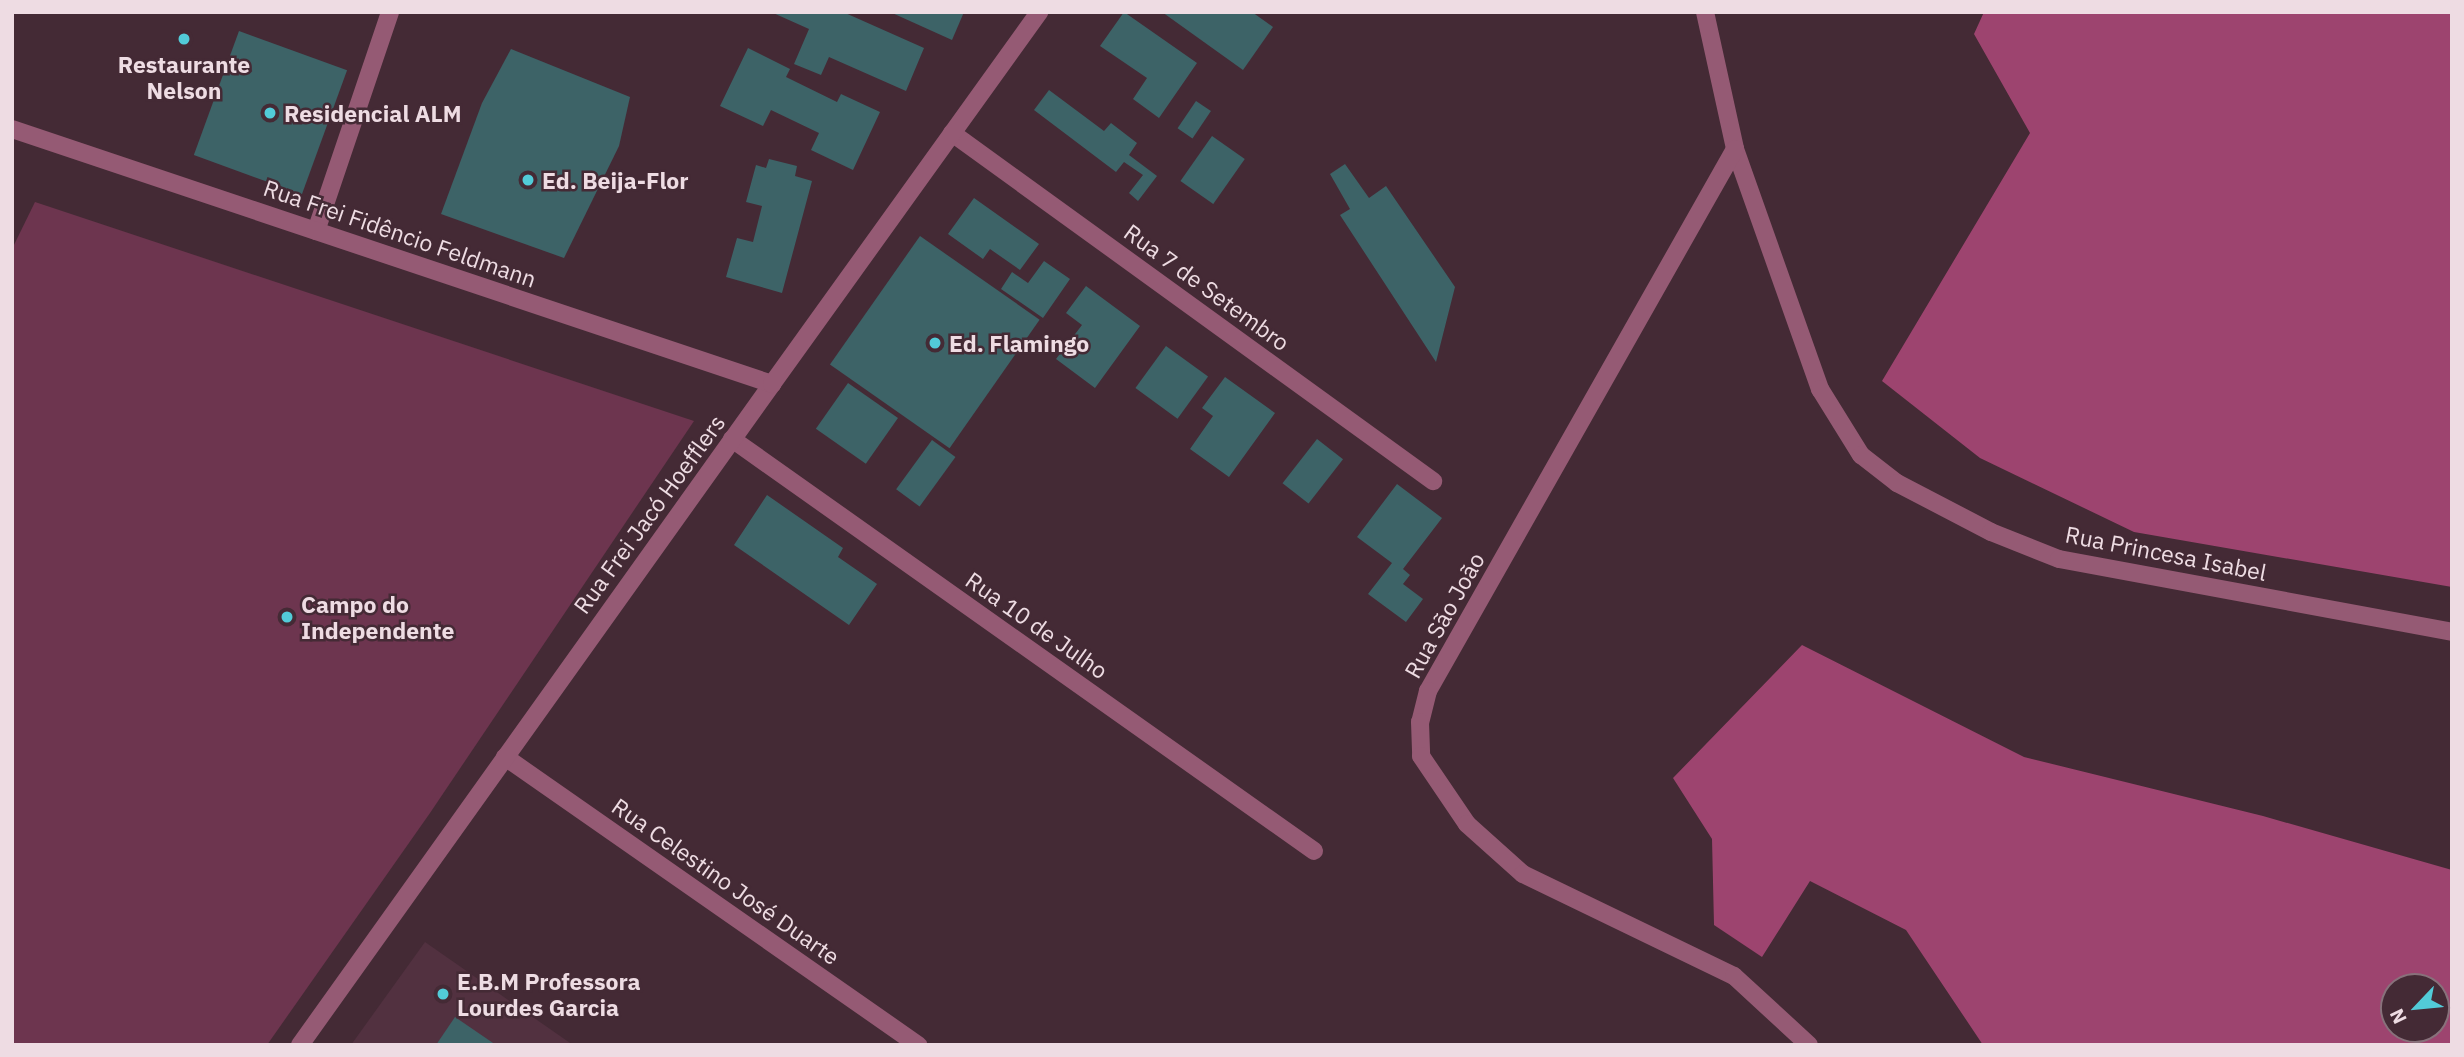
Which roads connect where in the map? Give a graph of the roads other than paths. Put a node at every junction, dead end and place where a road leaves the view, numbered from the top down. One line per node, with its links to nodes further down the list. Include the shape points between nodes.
1 (390, 12): 7 (street)
2 (1039, 12): 5 (street, Rua Frei Jacó Hoefflers)
3 (1705, 12): 6 (street, Rua Princesa Isabel)
4 (12, 129): 7 (street, Rua Frei Fidêncio Feldmann)
5 (952, 133): 8 (street, Rua Frei Jacó Hoefflers); 10 (street, Rua 7 de Setembro)
6 (1735, 149): 11 (street, Rua Princesa Isabel, via 1821,389 1861,455 1896,483 1991,532 2059,559); 16 (street, Rua São João, via 1427,691 1420,722 1422,756 1467,824 1523,874 1734,976)
7 (316, 231): 8 (street, Rua Frei Fidêncio Feldmann)
8 (772, 384): 9 (street, Rua Frei Jacó Hoefflers)
9 (732, 439): 12 (street, Rua Frei Jacó Hoefflers); 13 (street, Rua 10 de Julho)
10 (1433, 481)
11 (2452, 632)
12 (505, 757): 14 (street, Rua Frei Jacó Hoefflers); 15 (street, Rua Celestino José Duarte)
13 (1314, 851)
14 (300, 1045)
15 (918, 1045)
16 (1809, 1045)

